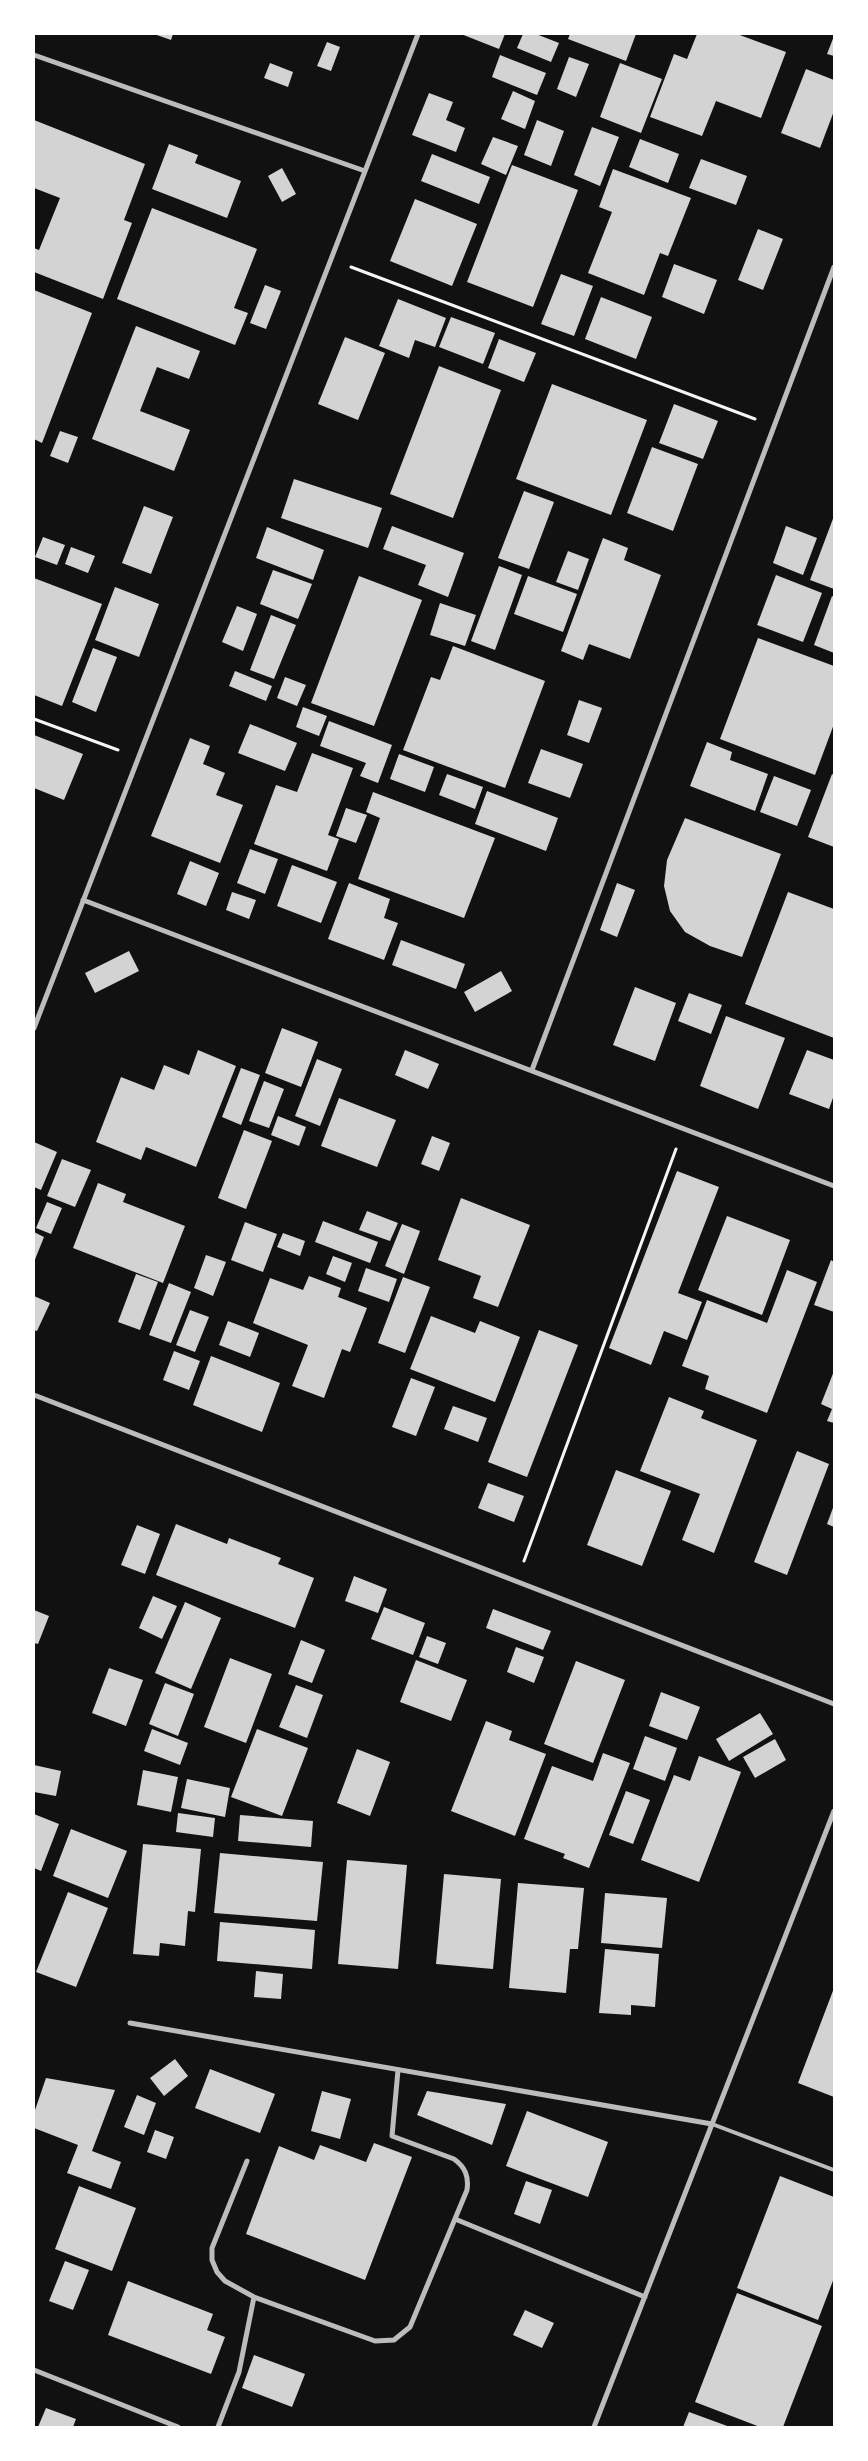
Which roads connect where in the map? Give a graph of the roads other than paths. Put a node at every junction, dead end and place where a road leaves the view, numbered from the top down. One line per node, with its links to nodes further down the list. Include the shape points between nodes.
1 (418, 34): 3 (street)
2 (34, 55): 3 (street)
3 (365, 171): 5 (street)
4 (834, 268): 7 (street)
5 (83, 900): 6 (street); 7 (street)
6 (34, 1028)
7 (532, 1070): 8 (street)
8 (834, 1186)
9 (34, 1395): 10 (street)
10 (834, 1704)
11 (834, 1811): 14 (street)
12 (130, 2024): 13 (street)
13 (398, 2070): 14 (street); 17 (street, via 392,2136 461,2164 468,2181)
14 (712, 2124): 16 (lane); 19 (street)
15 (246, 2160): 18 (street, via 216,2236 212,2260 225,2281)
16 (834, 2170)
17 (455, 2219): 18 (street, via 410,2328 394,2340 375,2342); 19 (street)
18 (254, 2297): 22 (street, via 239,2372)
19 (645, 2297): 23 (street)
20 (34, 2370): 21 (street)
21 (178, 2427)
22 (218, 2427)
23 (594, 2427)

